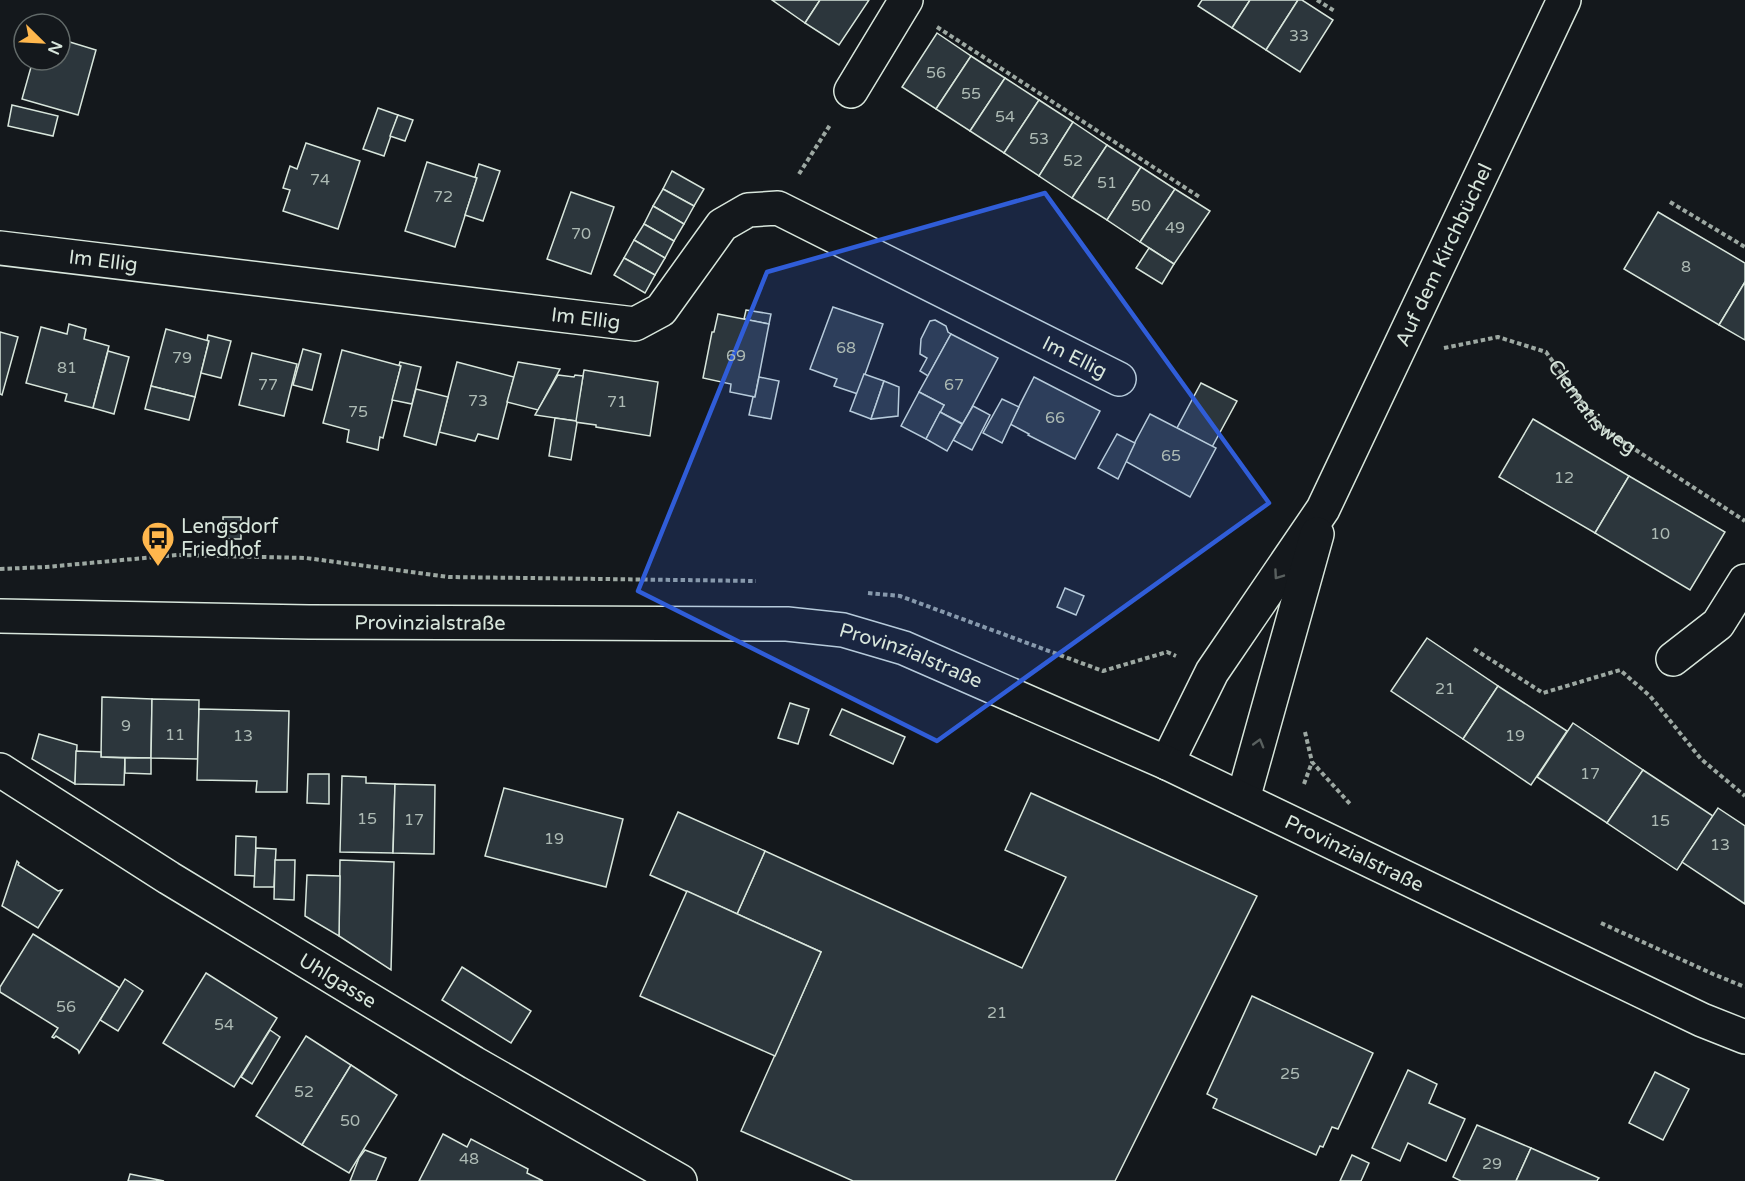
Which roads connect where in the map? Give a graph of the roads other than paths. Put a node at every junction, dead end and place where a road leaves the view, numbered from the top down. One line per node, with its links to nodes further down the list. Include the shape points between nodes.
1 (1564, 0): 6 (street, Auf dem Kirchbüchel)
2 (905, 2): 3 (street)
3 (851, 91)
4 (0, 248): 5 (street, Im Ellig, via 635,324 661,310 722,225 748,210 778,208)
5 (1119, 379)
6 (1323, 509): 10 (street, Auf dem Kirchbüchel, one-way to 10, via 1212,672); 12 (street, Auf dem Kirchbüchel, one-way to 6)
7 (1745, 581): 9 (street, via 1718,624)
8 (0, 616): 10 (street, Provinzialstraße, via 788,624 843,630 904,648)
9 (1673, 659)
10 (1167, 763): 12 (street, Provinzialstraße)
11 (0, 770): 14 (street, Uhlgasse, via 169,878 474,1063)
12 (1243, 799): 13 (street, Provinzialstraße)
13 (1745, 1037)
14 (680, 1181)

